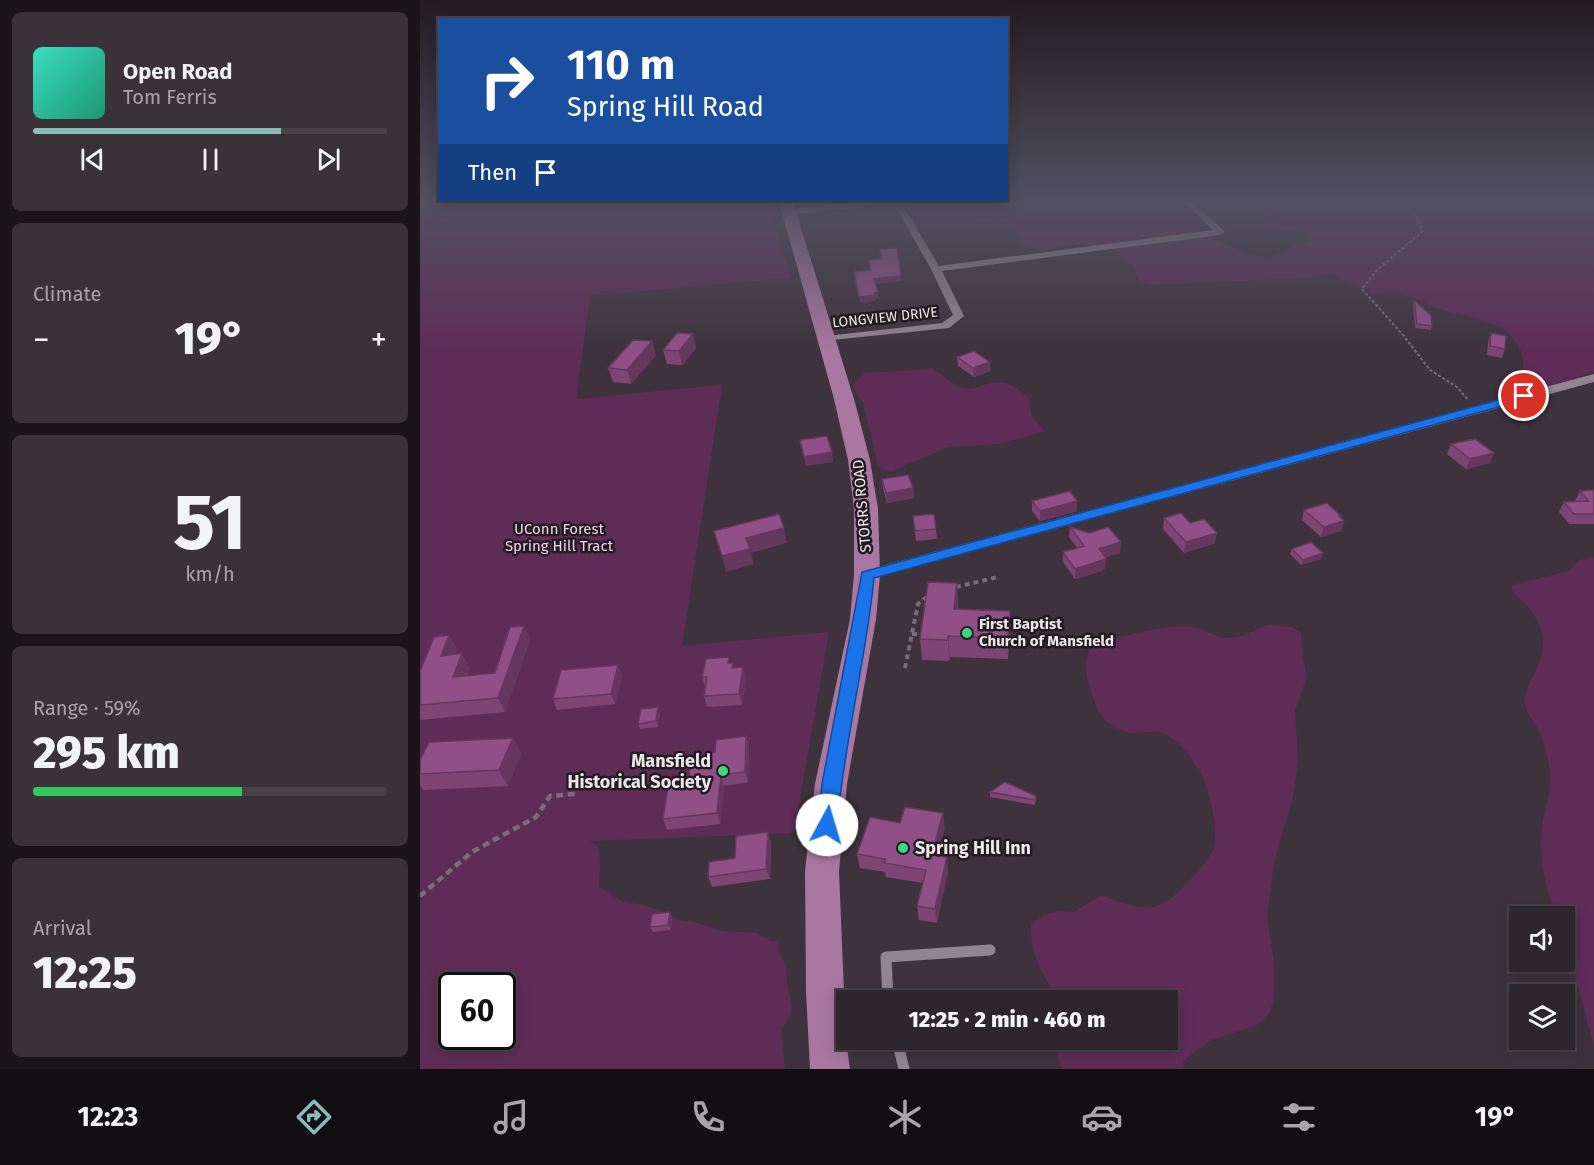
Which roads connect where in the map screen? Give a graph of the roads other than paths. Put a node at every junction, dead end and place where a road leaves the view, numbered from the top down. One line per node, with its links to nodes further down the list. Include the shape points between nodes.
1 (801, 252): 5 (main road, STORRS ROAD)
2 (926, 252): 4 (street, LONGVIEW DRIVE)
3 (1067, 252): 4 (street)
4 (936, 269): 5 (street, LONGVIEW DRIVE, via 958,316 953,322)
5 (826, 339): 7 (main road, STORRS ROAD, via 859,460 866,510)
6 (1594, 378): 7 (street)
7 (867, 575): 11 (main road, STORRS ROAD, via 862,625 831,784 822,871 832,1019)
8 (990, 950): 9 (lane, via 886,957)
9 (888, 990)
10 (899, 1050): 12 (lane)
11 (830, 1069)
12 (904, 1069)

